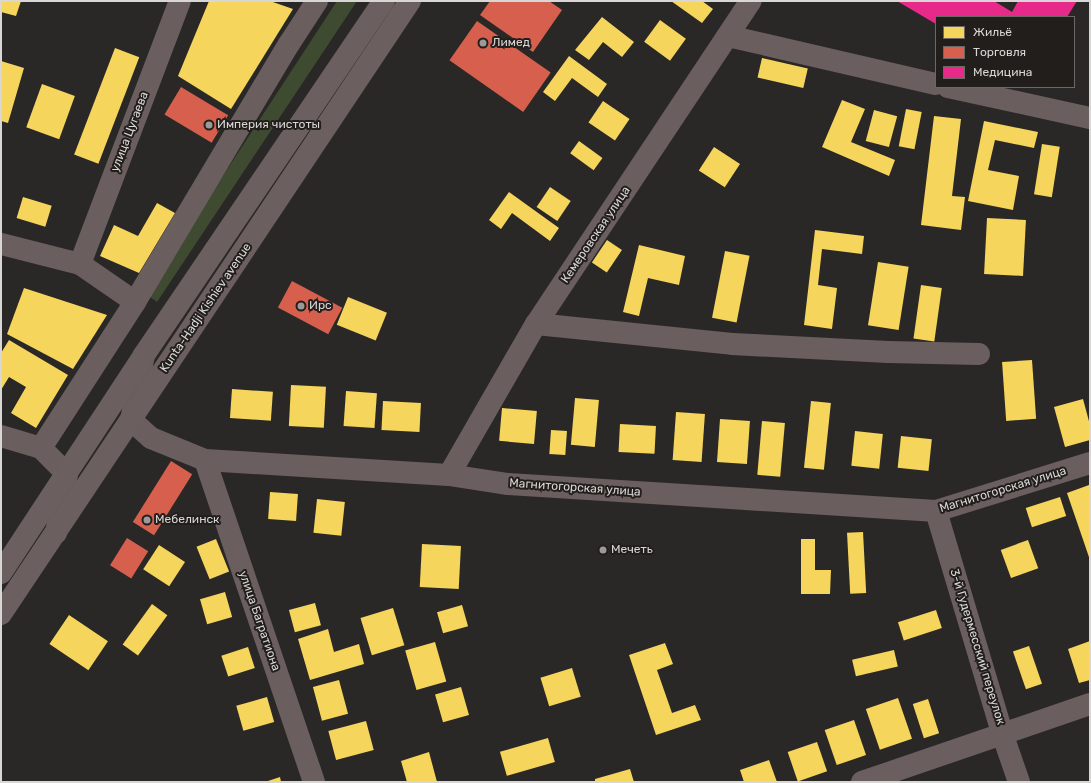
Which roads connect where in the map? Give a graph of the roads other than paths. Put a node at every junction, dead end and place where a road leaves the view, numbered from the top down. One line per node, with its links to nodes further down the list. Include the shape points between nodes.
1 (180, 1): 11 (street, улица Цугаева)
2 (317, 1): 12 (street)
3 (384, 1): 15 (main road, Kunta-Hadji Kishiev avenue)
4 (410, 1): 16 (main road, Kunta-Hadji Kishiev avenue)
5 (751, 1): 6 (street, Кемеровская улица)
6 (728, 36): 7 (street); 13 (street, Кемеровская улица)
7 (935, 84)
8 (953, 88): 9 (street)
9 (1090, 118)
10 (1, 244): 11 (street)
11 (80, 264): 12 (street)
12 (135, 302): 18 (street)
13 (536, 324): 14 (street, via 732,344); 22 (street, Кемеровская улица)
14 (979, 354)
15 (144, 355): 16 (street); 21 (main road, Kunta-Hadji Kishiev avenue)
16 (132, 420): 19 (street, Магнитогорская улица, via 151,438); 24 (main road, Kunta-Hadji Kishiev avenue)
17 (1, 436): 18 (street)
18 (40, 448): 21 (street)
19 (204, 460): 22 (street, Магнитогорская улица); 29 (street, улица Багратиона)
20 (1090, 463): 23 (street, Магнитогорская улица)
21 (67, 474): 24 (street); 25 (main road, Kunta-Hadji Kishiev avenue)
22 (449, 475): 23 (street, Магнитогорская улица, via 508,484)
23 (936, 511): 28 (street, 3-й Гудермесский переулок)
24 (56, 533): 26 (main road, Kunta-Hadji Kishiev avenue)
25 (1, 573)
26 (1, 614)
27 (1090, 704): 28 (street)
28 (1002, 733): 30 (street); 31 (street, 3-й Гудермесский переулок)
29 (314, 782)
30 (862, 782)
31 (1019, 782)

